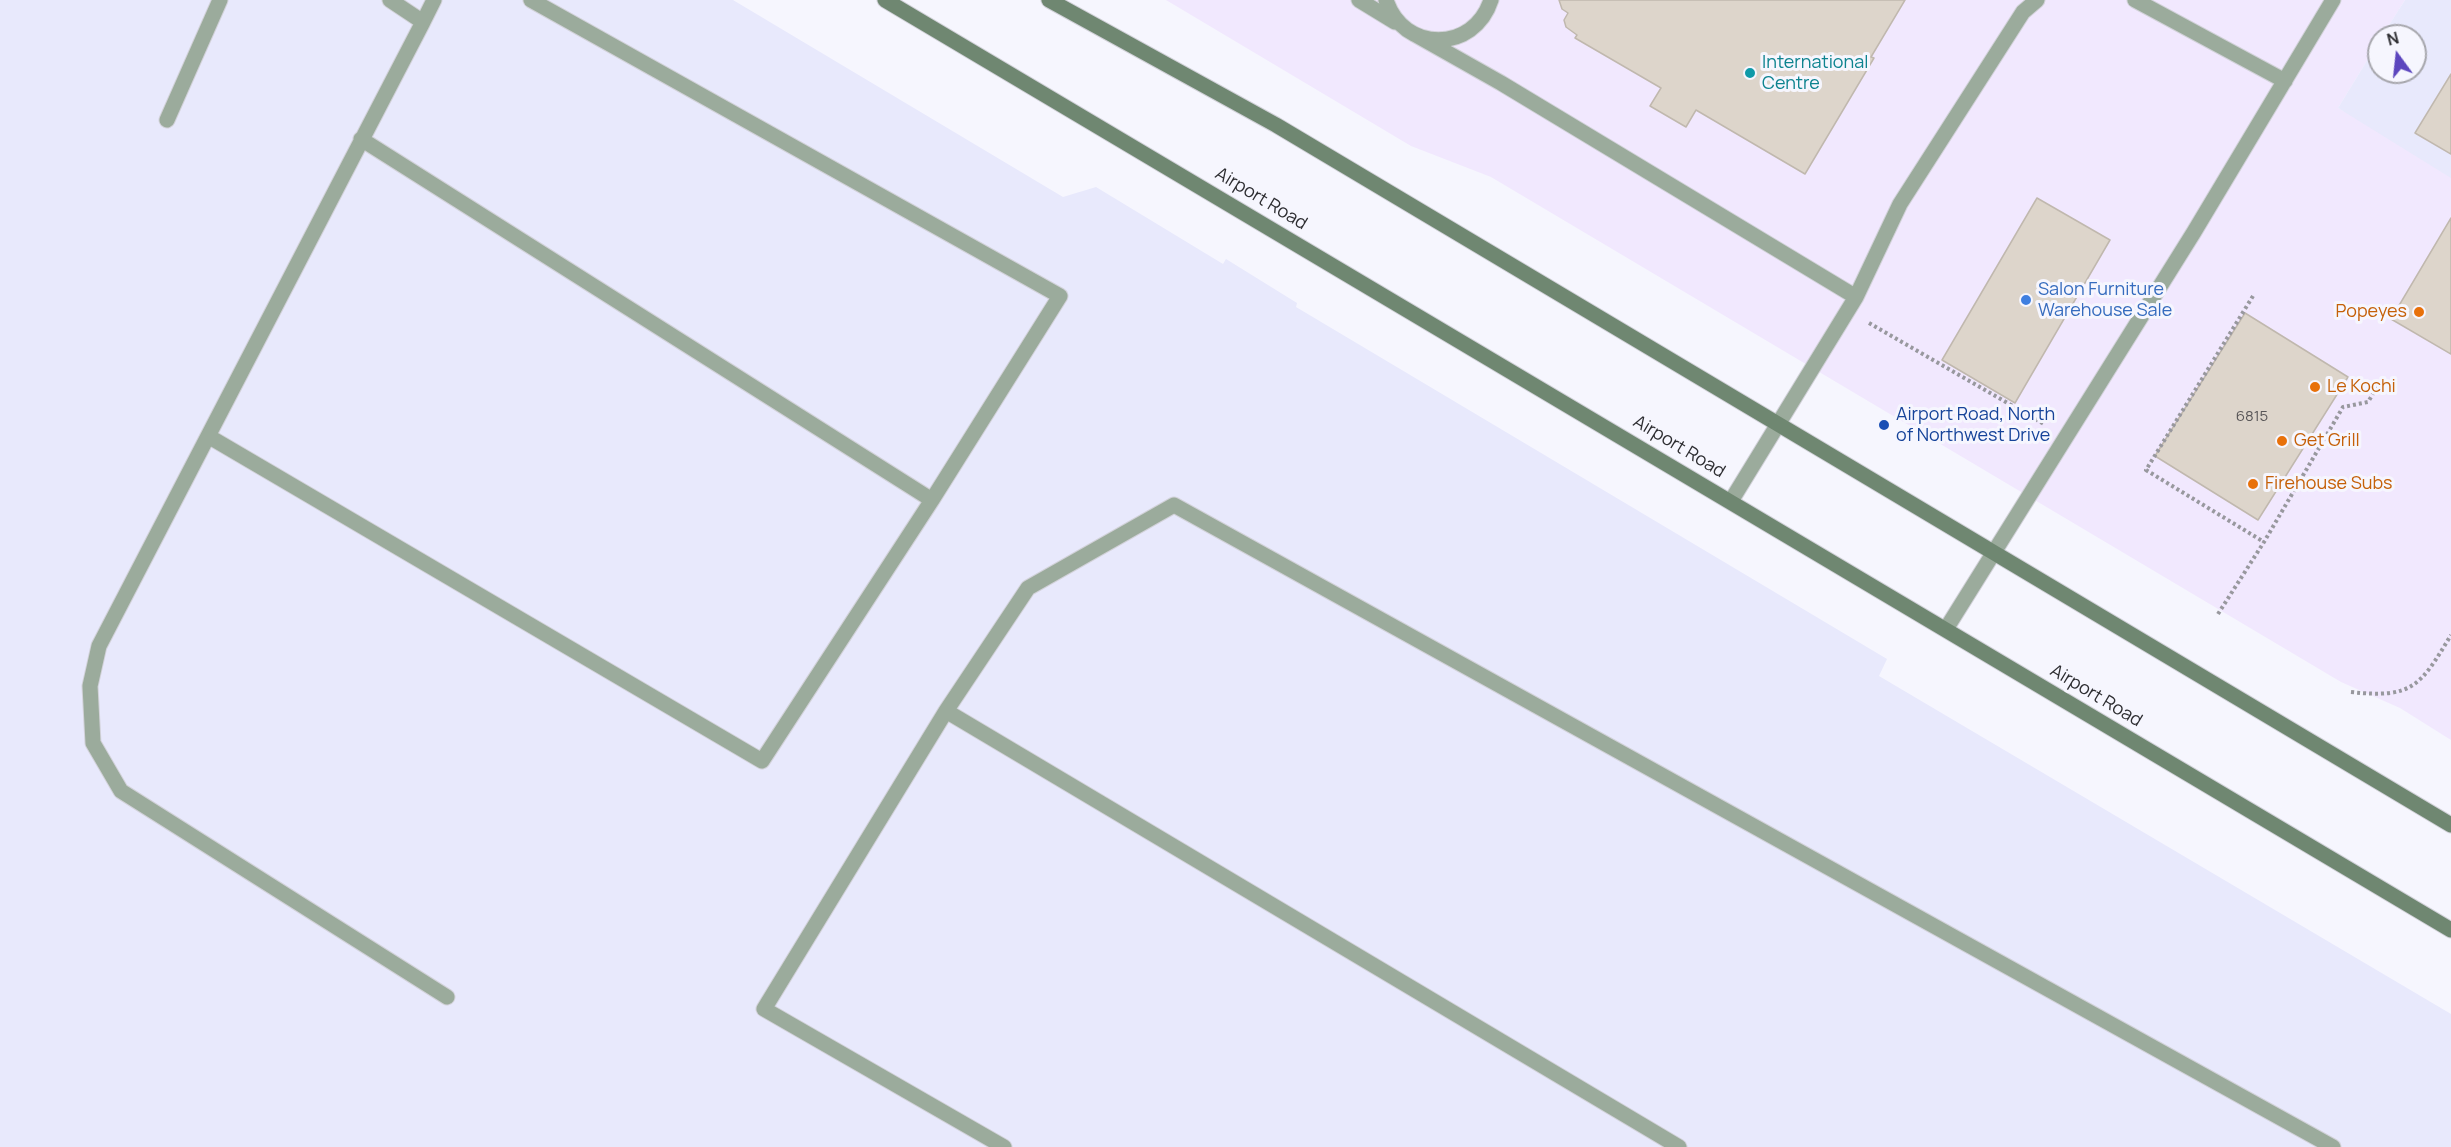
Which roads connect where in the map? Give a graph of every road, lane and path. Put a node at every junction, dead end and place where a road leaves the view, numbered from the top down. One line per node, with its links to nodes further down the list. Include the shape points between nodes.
1 (220, 0): 17 (lane)
2 (390, 0): 13 (lane)
3 (434, 0): 13 (lane)
4 (531, 0): 26 (lane, via 1060,296)
5 (885, 0): 27 (main road, Airport Road)
6 (1049, 0): 23 (main road, via 1276,125)
7 (1359, 0): 14 (lane)
8 (1386, 0): 14 (lane)
9 (1491, 0): 15 (lane, via 1482,19 1452,39 1433,40)
10 (2037, 0): 20 (lane, via 2023,12 1900,204)
11 (2135, 0): 16 (lane)
12 (2333, 0): 16 (lane)
13 (423, 22): 18 (lane)
14 (1400, 26): 15 (lane)
15 (1416, 35): 20 (lane)
16 (2285, 81): 25 (lane)
17 (167, 120)
18 (361, 139): 24 (lane); 26 (lane)
19 (2253, 296): 28 (path, via 2146,470)
20 (1856, 297): 21 (lane)
21 (1847, 310): 23 (lane); 25 (path)
22 (2380, 382): 28 (path, via 2367,402 2343,407)
23 (1778, 424): 27 (lane); 29 (main road)
24 (208, 436): 26 (lane, via 762,761); 37 (lane, via 99,646 90,686 93,743 121,791)
25 (2066, 437): 29 (lane)
26 (932, 500)
27 (1731, 501): 31 (main road, Airport Road)
28 (2264, 542): 30 (path)
29 (1994, 552): 31 (lane); 35 (main road)
30 (2218, 614)
31 (1946, 629): 36 (main road, Airport Road)
32 (2451, 635): 33 (path, via 2430,671 2402,692)
33 (2351, 692)
34 (946, 711): 38 (lane, via 764,1009); 39 (lane); 40 (lane, via 1028,588 1174,505)
35 (2451, 825)
36 (2451, 930)
37 (447, 997)
38 (1004, 1147)
39 (1678, 1147)
40 (2333, 1147)

